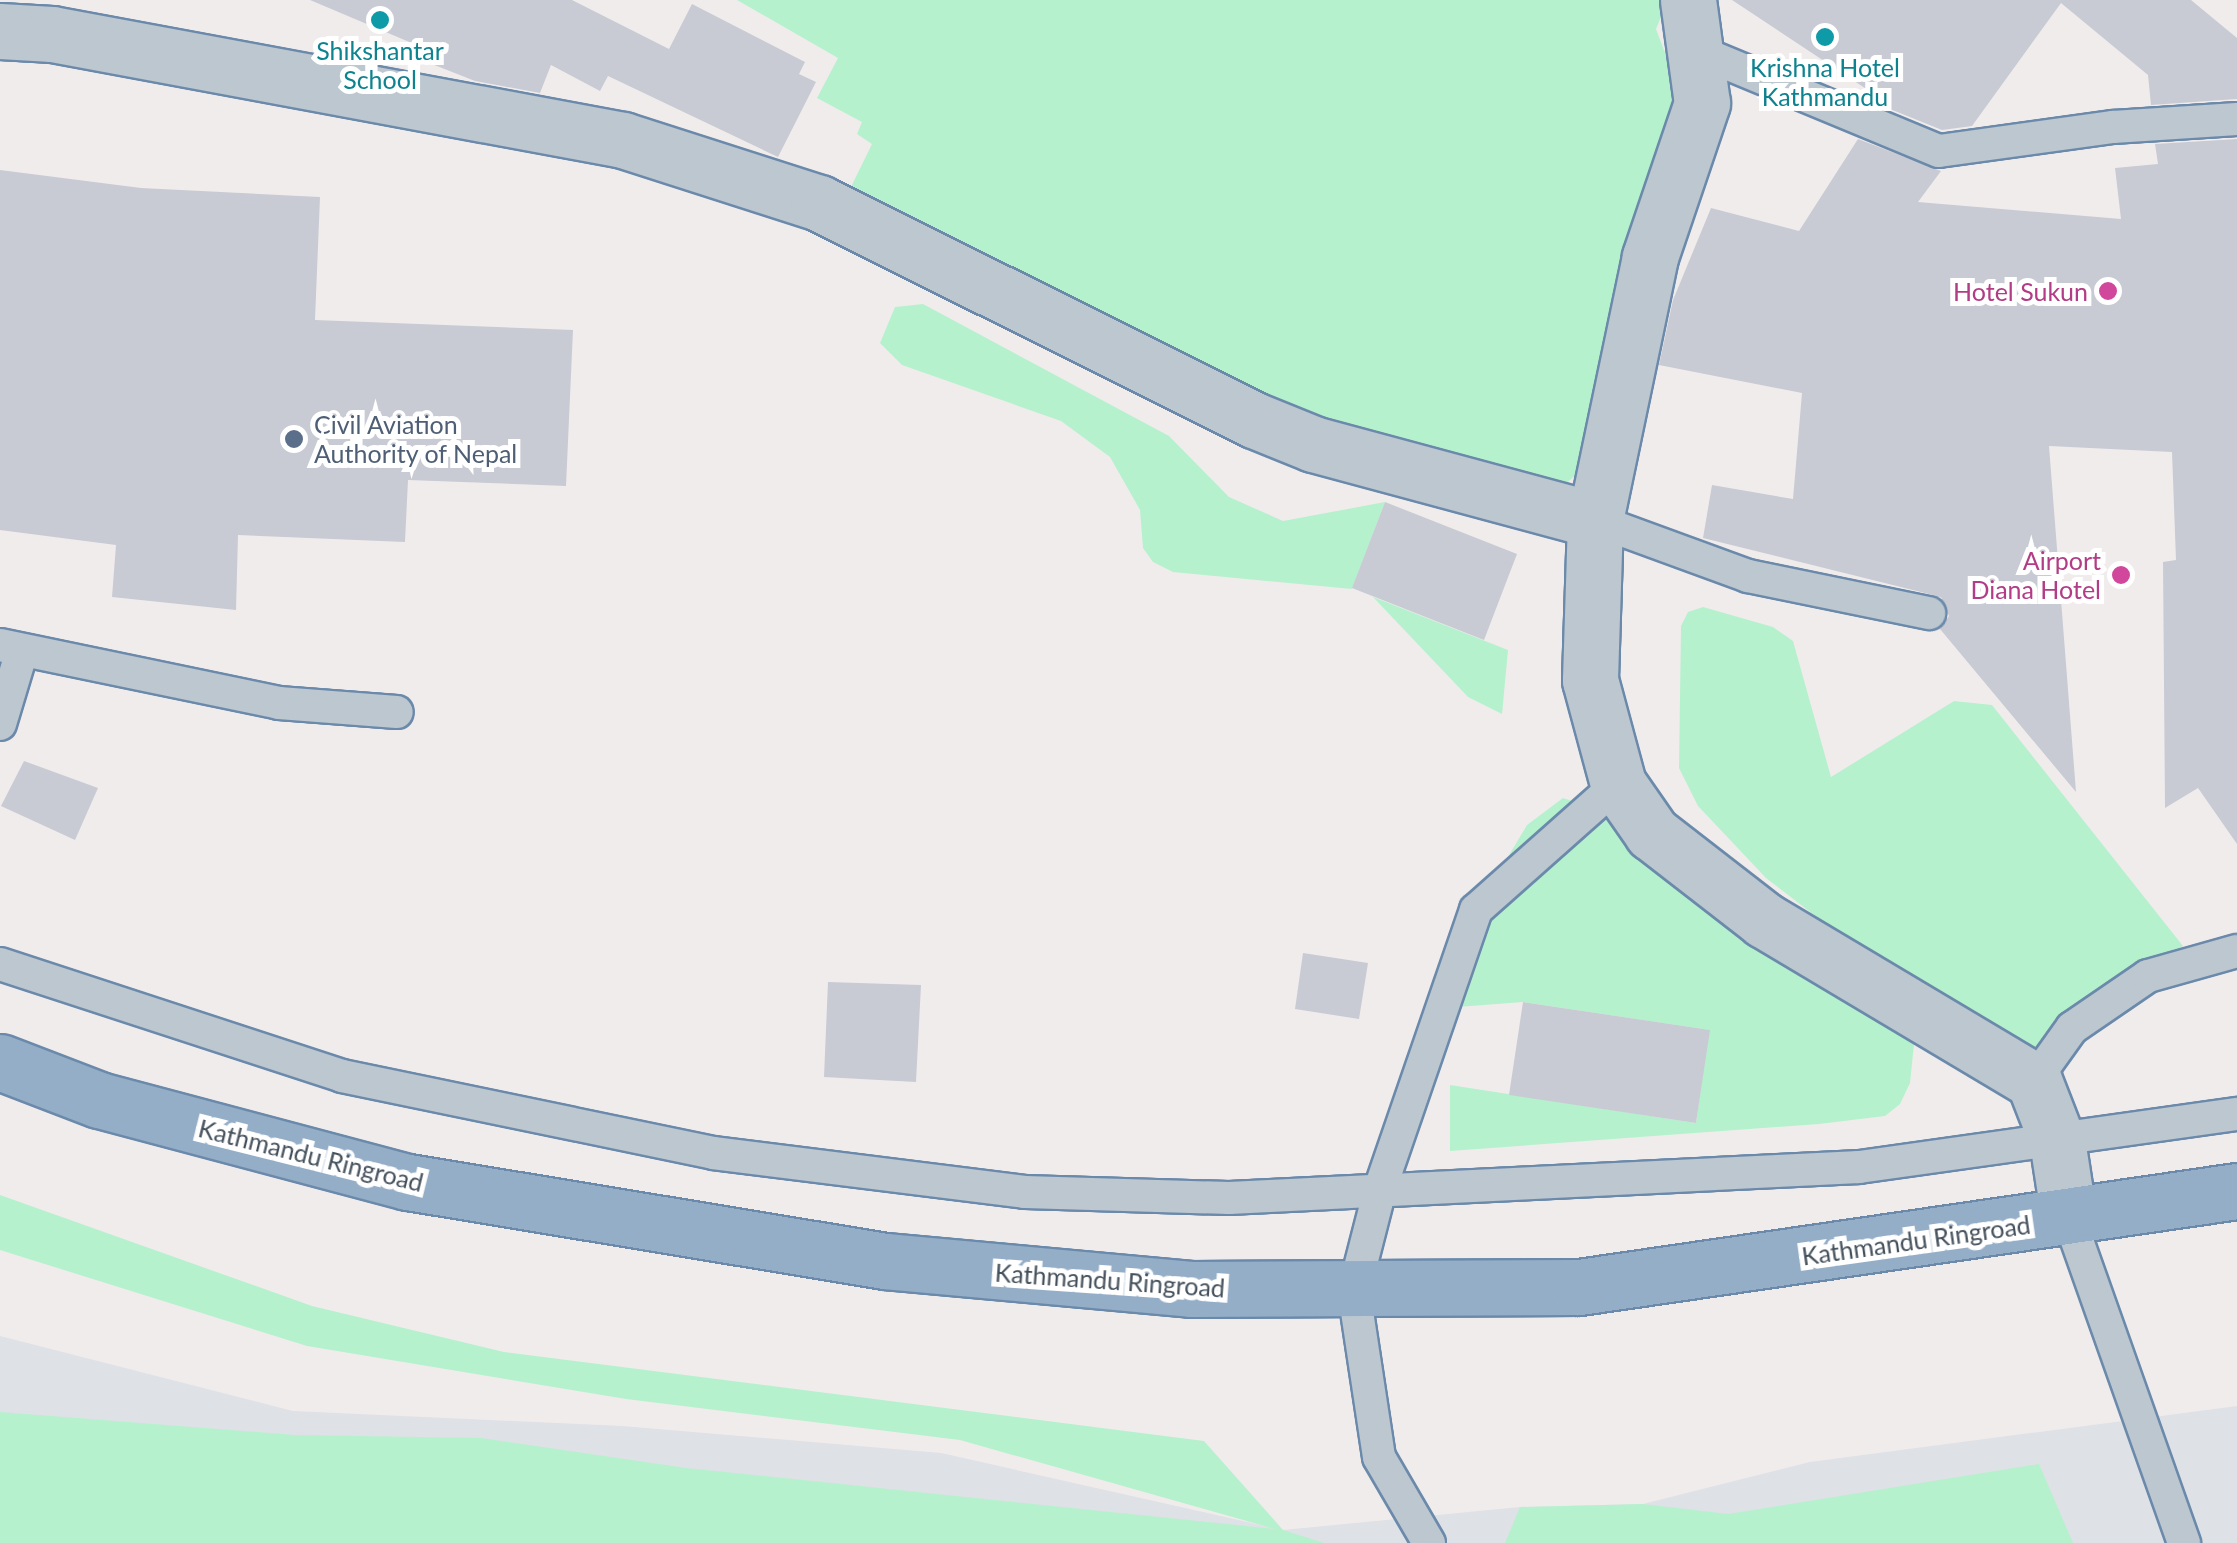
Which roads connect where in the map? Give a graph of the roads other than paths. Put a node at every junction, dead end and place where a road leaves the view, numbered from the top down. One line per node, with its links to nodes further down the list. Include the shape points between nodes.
1 (1689, 24): 3 (lane, via 1939,151 2113,127); 4 (street, via 1702,103 1650,258)
2 (0, 32): 4 (street, via 52,34 623,140 820,203 1313,444)
3 (2237, 119)
4 (1595, 520): 5 (lane, via 1748,576); 9 (street, via 1590,680)
5 (1929, 612)
6 (10, 650): 7 (lane, via 278,703); 8 (lane)
7 (397, 712)
8 (0, 724)
9 (1618, 784): 13 (street, via 1652,833 1764,920); 16 (lane, via 1476,910)
10 (2237, 951): 13 (lane, via 2148,976 2072,1028)
11 (0, 964): 16 (lane, via 342,1076 713,1154 1025,1192 1229,1198)
12 (0, 1062): 19 (highway, Kathmandu Ringroad, via 99,1100 408,1182 651,1226 885,1261 1096,1280)
13 (2034, 1081): 15 (street)
14 (2237, 1114): 15 (lane)
15 (2056, 1140): 16 (lane, via 1859,1167); 18 (street)
16 (1382, 1186): 19 (lane)
17 (2237, 1191): 18 (highway, Kathmandu Ringroad)
18 (2069, 1218): 19 (highway, Kathmandu Ringroad, via 1578,1287); 21 (lane)
19 (1354, 1291): 20 (lane, via 1379,1457)
20 (1429, 1543)
21 (2184, 1543)

